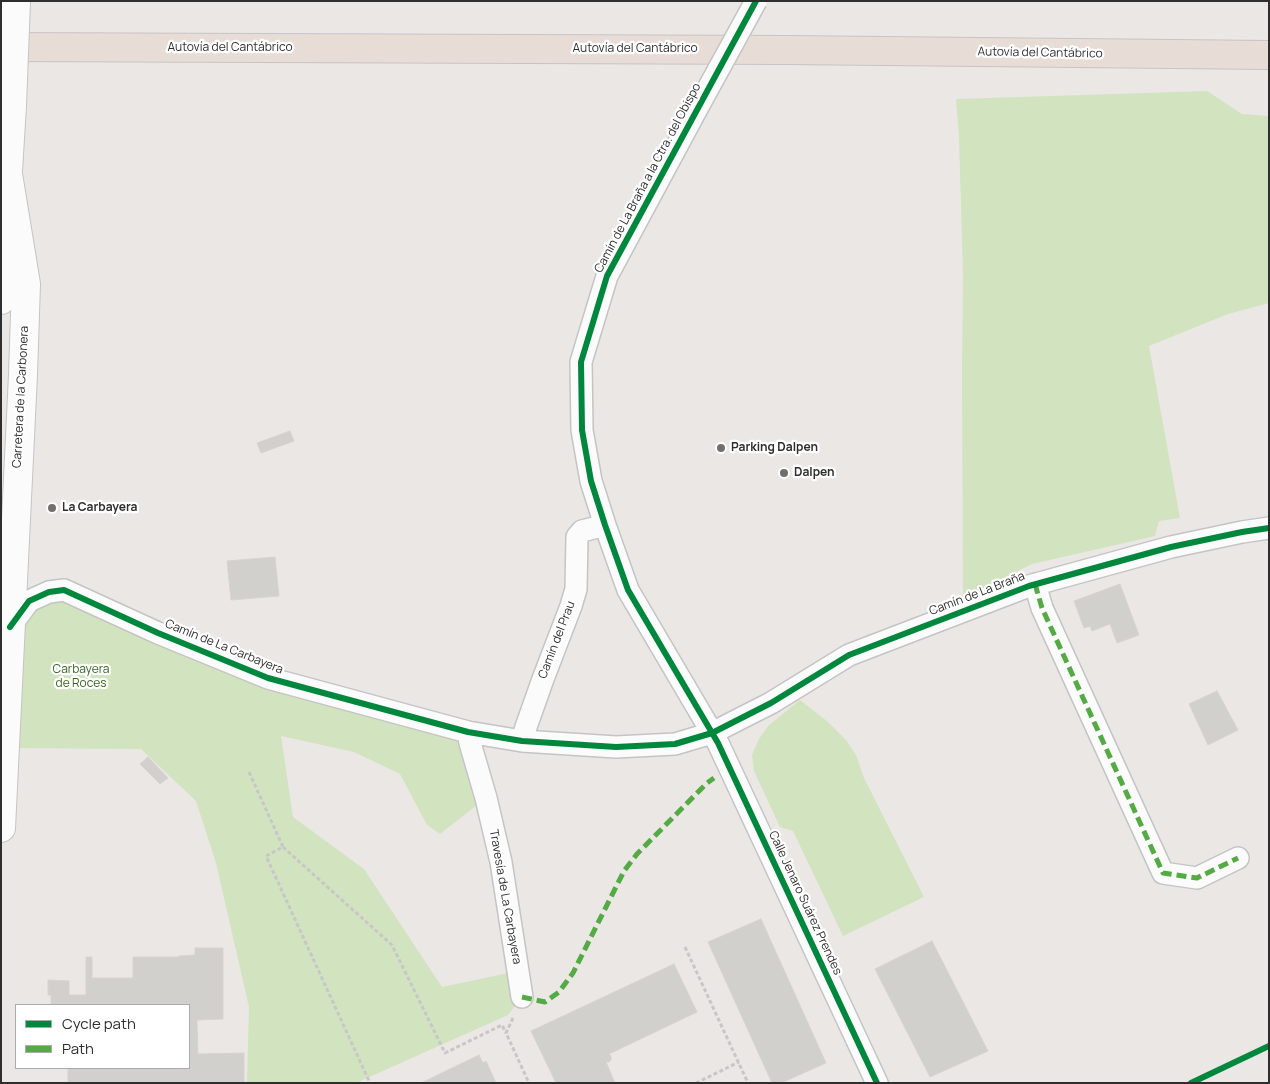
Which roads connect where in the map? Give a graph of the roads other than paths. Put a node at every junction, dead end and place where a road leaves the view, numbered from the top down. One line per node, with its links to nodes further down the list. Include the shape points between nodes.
1 (16, 1): 5 (street, Carretera de la Carbonera, bridge)
2 (756, 1): 7 (street, Camín de La Braña a la Ctra. del Obispo, bridge, via 606,276 581,362 582,430 591,481)
3 (1, 47): 4 (highway, Autovía del Cantábrico)
4 (1269, 55)
5 (8, 168): 6 (street, Carretera de la Carbonera); 10 (street, Carretera de la Carbonera, via 26,284)
6 (1, 300)
7 (605, 525): 12 (street, Camín de La Braña a la Ctra. del Obispo, via 628,590); 13 (street, Camín del Prau, via 582,531 577,538 576,589)
8 (1269, 528): 9 (street, Camín de La Braña, via 1171,547)
9 (1035, 584): 12 (street, Camín de La Braña, via 849,655); 15 (street, via 1042,608 1163,873 1197,878)
10 (10, 627): 11 (street, Camín de La Carbayera, via 29,601 63,590 268,678); 14 (street, Carretera de la Carbonera)
11 (468, 732): 13 (street, Camín de La Carbayera); 16 (street, Travesía de La Carbayera, via 502,862)
12 (712, 733): 13 (street, Camín de La Braña, via 675,744 616,748); 17 (street, Calle Jenaro Suárez Prendes)
13 (522, 742)
14 (1, 828)
15 (1238, 858)
16 (522, 997)
17 (877, 1083)

